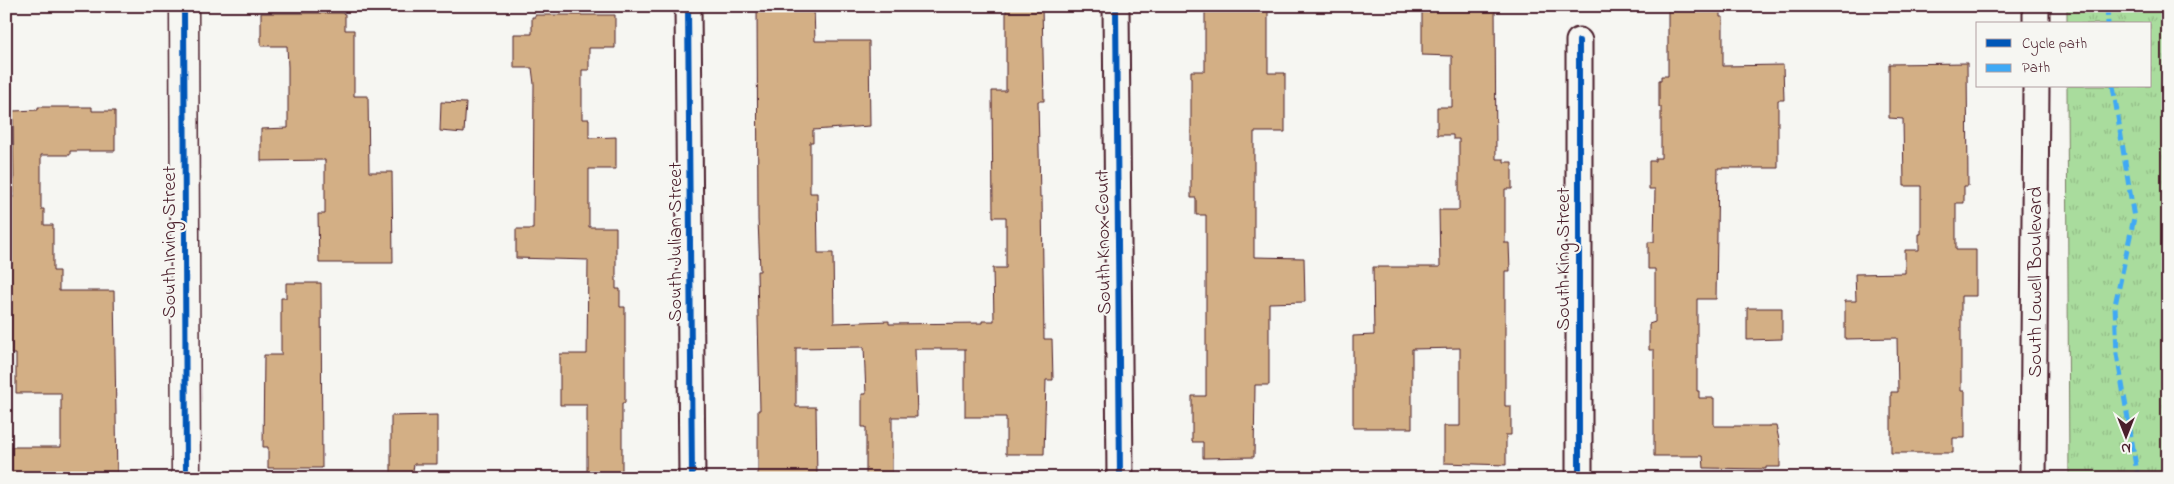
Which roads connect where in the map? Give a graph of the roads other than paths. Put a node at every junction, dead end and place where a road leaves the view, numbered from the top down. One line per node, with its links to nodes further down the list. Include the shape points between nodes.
1 (184, 6): 8 (street, South Irving Street)
2 (688, 6): 9 (street, South Julian Street)
3 (1116, 6): 10 (street, South Knox Court)
4 (2036, 6): 5 (street)
5 (2036, 22)
6 (1578, 41): 11 (street, South King Street)
7 (2036, 88): 12 (street, South Lowell Boulevard)
8 (186, 478)
9 (692, 478)
10 (1120, 478)
11 (1578, 478)
12 (2033, 478)

